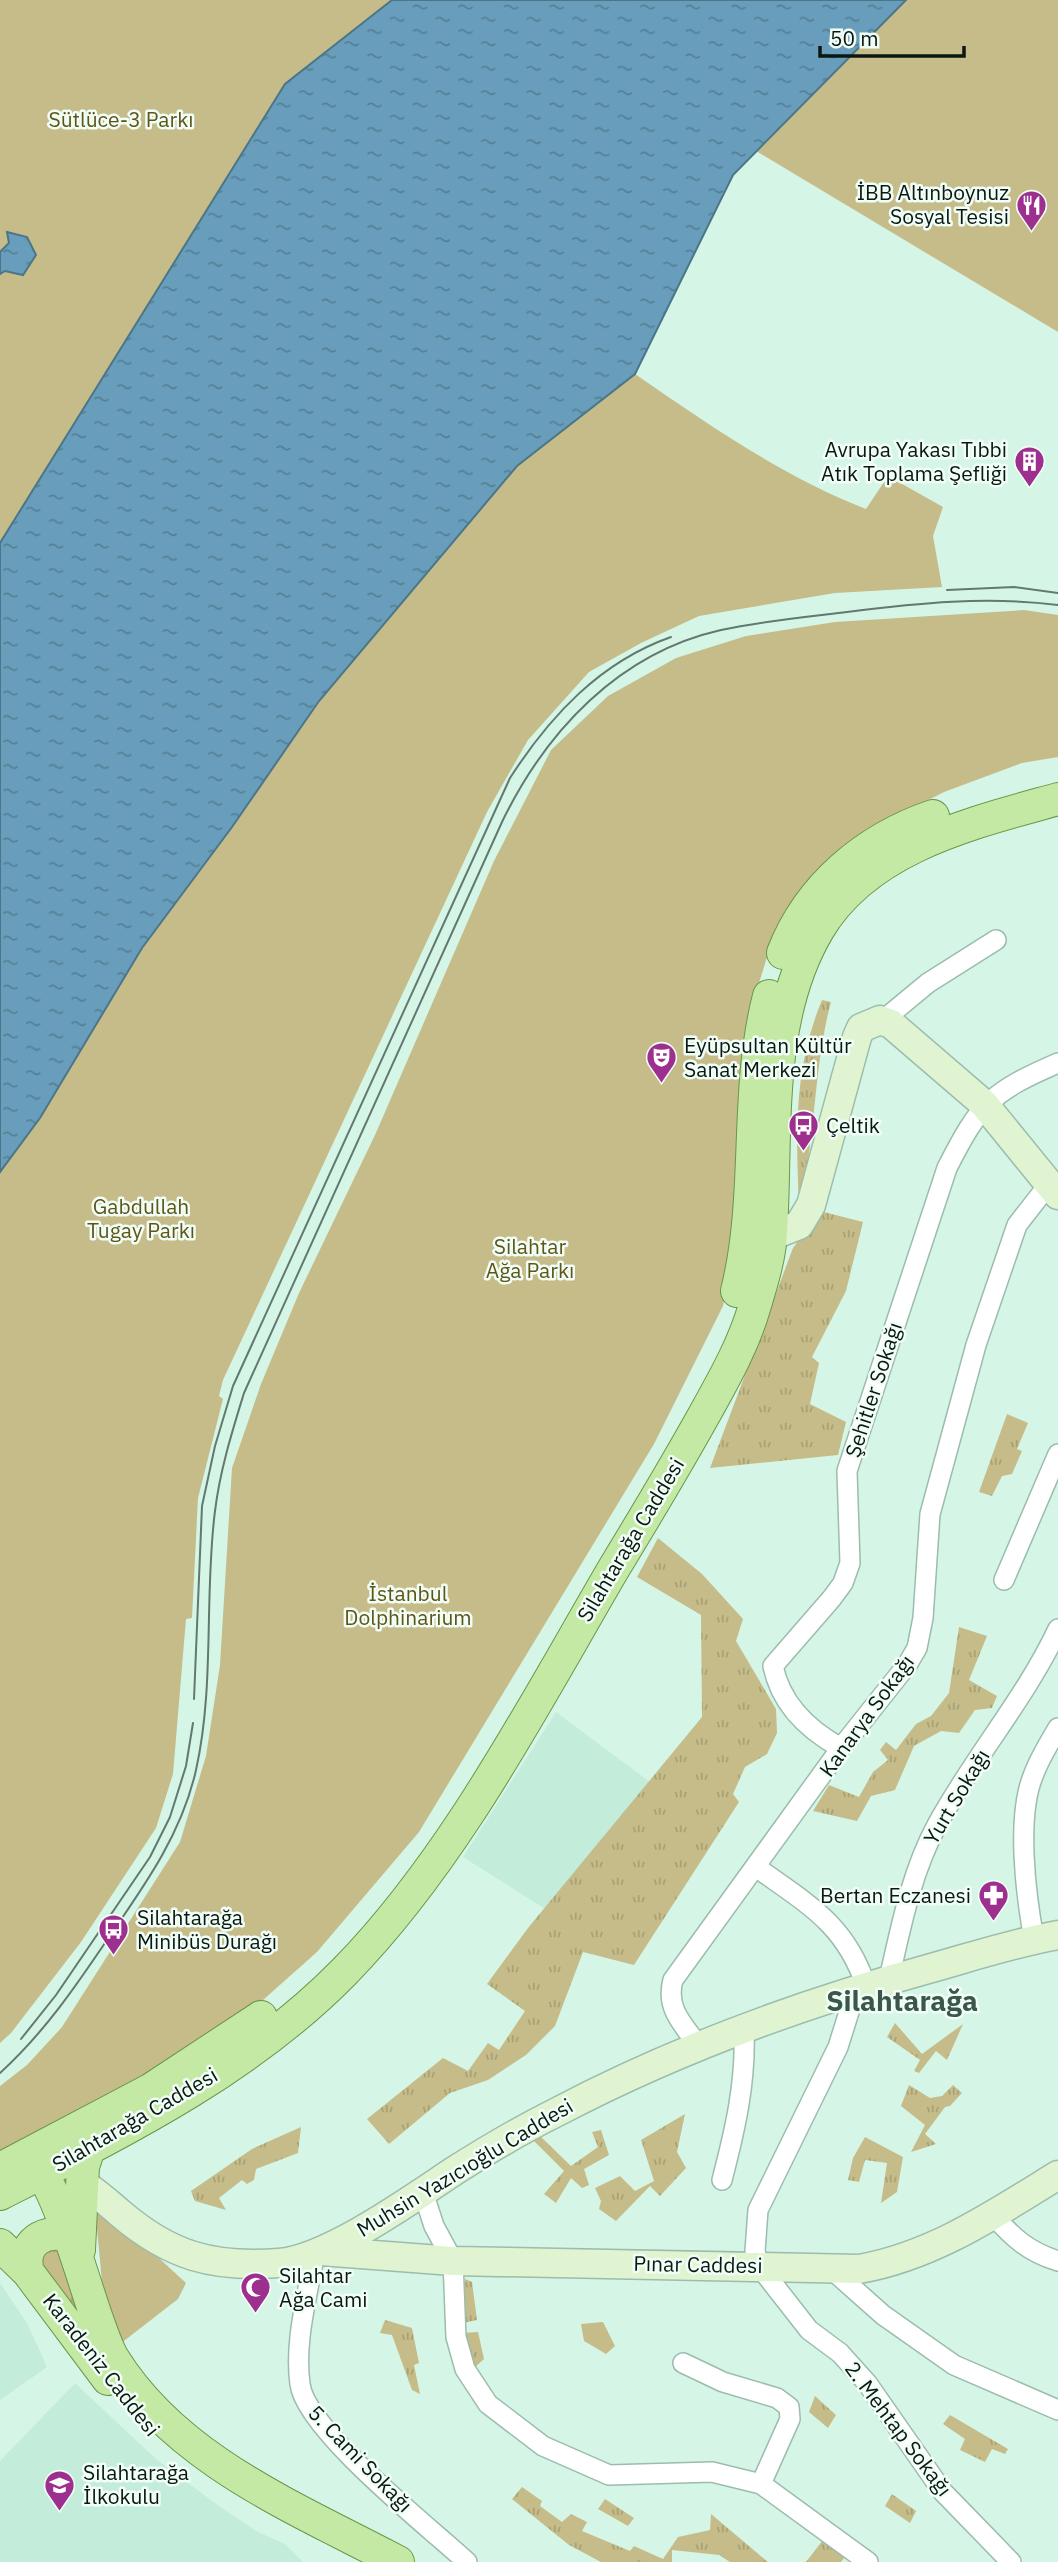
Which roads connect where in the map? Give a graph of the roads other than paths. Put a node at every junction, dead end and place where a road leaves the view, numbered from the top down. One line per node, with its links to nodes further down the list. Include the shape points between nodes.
1 (1058, 776): 20 (main road, Silahtarağa Caddesi, via 888,835 841,868 802,914 778,968 763,1021 755,1077 748,1234 729,1320 636,1491 412,1858 334,1951 264,2014 161,2084)
2 (1058, 799): 8 (main road, Silahtarağa Caddesi, via 945,834 904,852 846,894 817,930 785,1021 775,1104)
3 (996, 940): 4 (street, via 928,983)
4 (882, 1021): 6 (main road); 8 (main road, via 870,1022 857,1037 811,1205 799,1225)
5 (1058, 1063): 6 (street)
6 (984, 1104): 7 (main road); 13 (street, Şehitler Sokağı, via 947,1168 847,1471 850,1563 843,1583 773,1666 776,1681 797,1715 813,1733)
7 (1054, 1190): 13 (street, Kanarya Sokağı, via 1022,1217 1007,1246 976,1345 930,1514 917,1648)
8 (771, 1236): 19 (main road, Silahtarağa Caddesi, via 753,1312 731,1366 461,1823 409,1897 343,1973 275,2032 182,2098)
9 (1058, 1454): 10 (street)
10 (1004, 1580)
11 (1058, 1629): 16 (street, Yurt Sokağı, via 1019,1701 979,1756 922,1856)
12 (1058, 1728): 15 (street, via 1032,1777 1026,1801 1026,1891)
13 (841, 1748): 14 (street, Kanarya Sokağı)
14 (756, 1867): 16 (street, via 841,1933); 18 (street, Kanarya Sokağı, via 673,1980 668,1996)
15 (1046, 1937): 16 (main road, Muhsin Yazıcıoğlu Caddesi)
16 (868, 1985): 17 (main road, Muhsin Yazıcıoğlu Caddesi); 32 (street, via 849,2012 838,2047 758,2210 755,2251)
17 (744, 2031): 18 (main road, Muhsin Yazıcıoğlu Caddesi); 22 (street, via 738,2118)
18 (700, 2048): 24 (main road, Muhsin Yazıcıoğlu Caddesi, via 558,2111)
19 (89, 2148): 20 (main road, Silahtarağa Caddesi); 23 (main road)
20 (19, 2168): 25 (main road, Silahtarağa Caddesi); 28 (main road, Karadeniz Caddesi)
21 (1058, 2175): 26 (main road, Pınar Caddesi)
22 (722, 2180)
23 (82, 2183): 28 (main road, via 83,2211); 29 (main road, Muhsin Yazıcıoğlu Caddesi, via 177,2252 208,2262 282,2263)
24 (423, 2192): 29 (main road, Muhsin Yazıcıoğlu Caddesi, via 365,2228); 30 (street)
25 (0, 2194)
26 (993, 2215): 31 (street, via 1013,2239 1036,2255); 33 (main road, Pınar Caddesi, via 894,2263 859,2269)
27 (0, 2245): 34 (main road, Karadeniz Caddesi)
28 (74, 2249): 34 (main road, via 52,2233 37,2238 26,2256); 39 (main road, Karadeniz Caddesi, via 95,2320 113,2358 174,2430 262,2492)
29 (315, 2251): 30 (main road, Pınar Caddesi); 40 (street, 5. Cami Sokağı, via 298,2357 306,2404 391,2493)
30 (453, 2261): 32 (main road, Pınar Caddesi); 37 (street, via 456,2337 465,2369 488,2404 543,2446 609,2475 712,2472)
31 (1058, 2261)
32 (759, 2266): 33 (main road, Pınar Caddesi); 42 (street, 2. Mehtap Sokağı, via 809,2330 840,2353 867,2383 943,2492)
33 (830, 2267): 36 (street, via 883,2315 954,2365)
34 (28, 2272): 38 (main road, Karadeniz Caddesi, via 128,2405 169,2448 249,2509)
35 (683, 2362): 37 (street, via 789,2407 790,2419)
36 (1058, 2410)
37 (761, 2484): 41 (street)
38 (353, 2562)
39 (398, 2562)
40 (467, 2562)
41 (868, 2562)
42 (1011, 2562)

